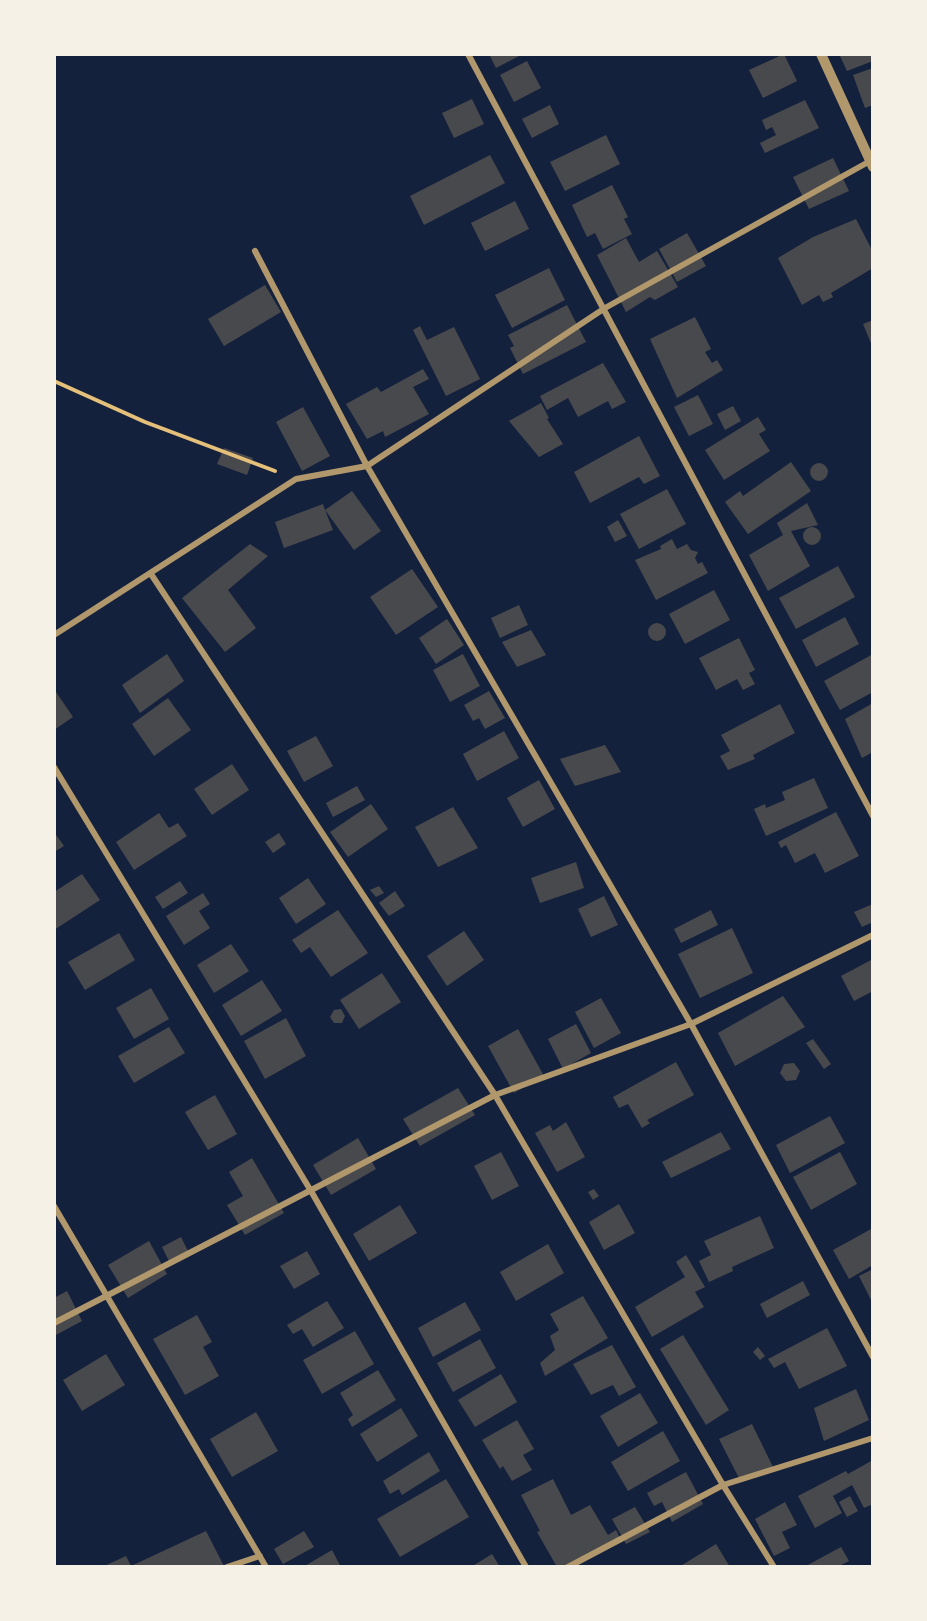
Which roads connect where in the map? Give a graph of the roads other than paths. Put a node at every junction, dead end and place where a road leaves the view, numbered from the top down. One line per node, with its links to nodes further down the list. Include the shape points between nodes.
1 (468, 54): 5 (street)
2 (821, 54): 3 (street)
3 (872, 162): 5 (street)
4 (255, 251): 6 (street)
5 (605, 308): 6 (street); 10 (street)
6 (368, 466): 7 (street, via 296,478); 12 (street)
7 (152, 574): 8 (street); 13 (street)
8 (54, 635)
9 (54, 766): 14 (street)
10 (873, 816)
11 (873, 935): 12 (street)
12 (691, 1024): 13 (street); 18 (street)
13 (495, 1095): 14 (street); 20 (street)
14 (311, 1191): 16 (street); 24 (street)
15 (54, 1206): 16 (street)
16 (108, 1297): 17 (street); 21 (street)
17 (54, 1323)
18 (873, 1357)
19 (873, 1438): 20 (street)
20 (723, 1485): 25 (street); 26 (street)
21 (260, 1556): 22 (street); 23 (street)
22 (227, 1567)
23 (267, 1567)
24 (526, 1567)
25 (568, 1567)
26 (774, 1567)

